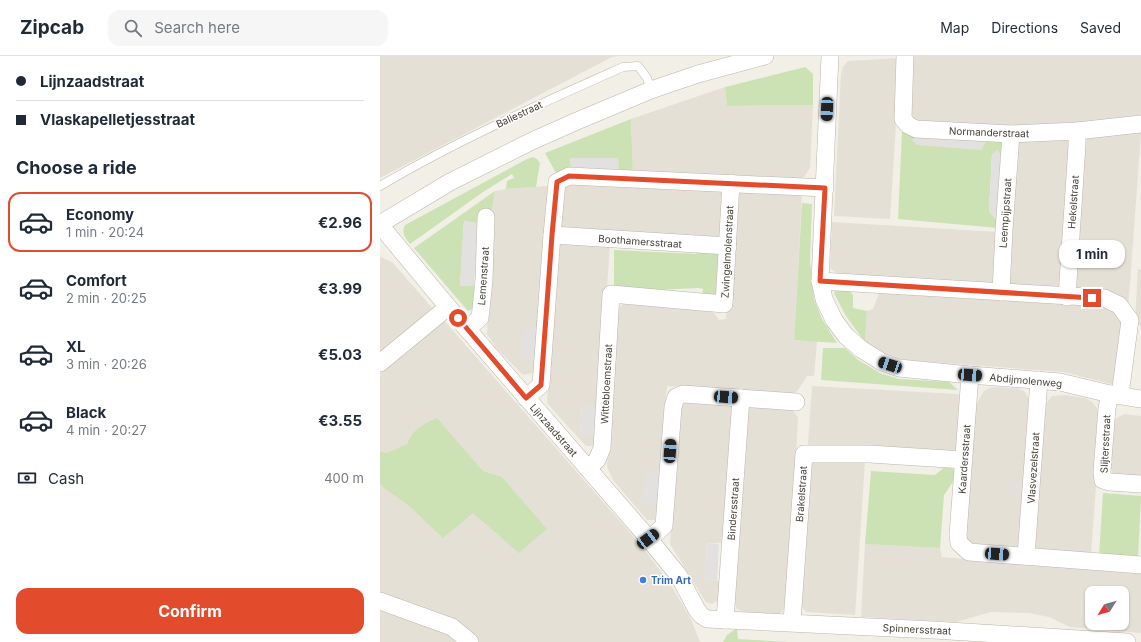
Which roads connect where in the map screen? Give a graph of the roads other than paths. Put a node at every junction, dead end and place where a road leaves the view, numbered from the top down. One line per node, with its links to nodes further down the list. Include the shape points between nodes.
1 (765, 56): 4 (street)
2 (830, 56): 10 (street, Abdijmolenweg)
3 (905, 56): 7 (street, Normanderstraat, via 903,119 908,125 916,129)
4 (651, 90): 9 (lane, Baliestraat, via 638,66 623,67 484,130); 12 (street, via 511,151 450,182)
5 (1141, 124): 6 (street, Normanderstraat)
6 (1077, 131): 7 (street, Normanderstraat); 18 (street, Hekelstraat)
7 (1011, 134): 16 (street, Leempijpstraat)
8 (731, 183): 10 (street); 13 (street, via 569,176 557,182); 14 (street, Zwingelmolenstraat)
9 (380, 186)
10 (825, 188): 15 (street, Abdijmolenweg)
11 (486, 217): 20 (street, Lemenstraat, via 480,318)
12 (380, 224): 19 (street, Lijnzaadstraat)
13 (552, 235): 14 (street, Boothamersstraat); 26 (street, via 541,385)
14 (728, 246): 17 (street, Zwingelmolenstraat, via 724,304)
15 (820, 281): 16 (street); 23 (street, Abdijmolenweg, via 824,299 834,320 846,336 861,349 882,362 899,368)
16 (1001, 292): 18 (street)
17 (611, 294): 31 (street, Wittebloemstraat, via 602,448 597,460)
18 (1067, 297): 21 (street, via 1104,298 1119,304)
19 (448, 307): 20 (street, Lijnzaadstraat); 22 (street)
20 (467, 329): 26 (street, Lijnzaadstraat)
21 (1135, 330): 25 (street)
22 (380, 363)
23 (970, 375): 24 (street, Abdijmolenweg); 30 (street, Kaardersstraat)
24 (1039, 380): 25 (street, Abdijmolenweg); 34 (street, Vlasvezelstraat)
25 (1115, 394): 28 (street, Abdijmolenweg); 32 (street, Slijtersstraat, via 1107,408 1103,480)
26 (526, 398): 31 (street, Lijnzaadstraat)
27 (741, 398): 29 (street); 33 (street, via 683,394 676,397 673,407 664,526); 38 (street, Bindersstraat)
28 (1141, 399)
29 (796, 402)
30 (964, 460): 34 (street, Kaardersstraat, via 959,543 968,552); 39 (street, Brakelstraat, via 869,454 804,454)
31 (588, 468): 33 (street, Lijnzaadstraat)
32 (1141, 484)
33 (648, 539): 37 (street, Lijnzaadstraat, via 679,576 697,610)
34 (1026, 556): 35 (street)
35 (1141, 565)
36 (380, 601): 40 (street, via 452,627)
37 (707, 619): 38 (street, Spinnersstraat)
38 (725, 620): 39 (street, Spinnersstraat)
39 (792, 622): 41 (street, Spinnersstraat, via 932,633)
40 (470, 642)
41 (1127, 642)

